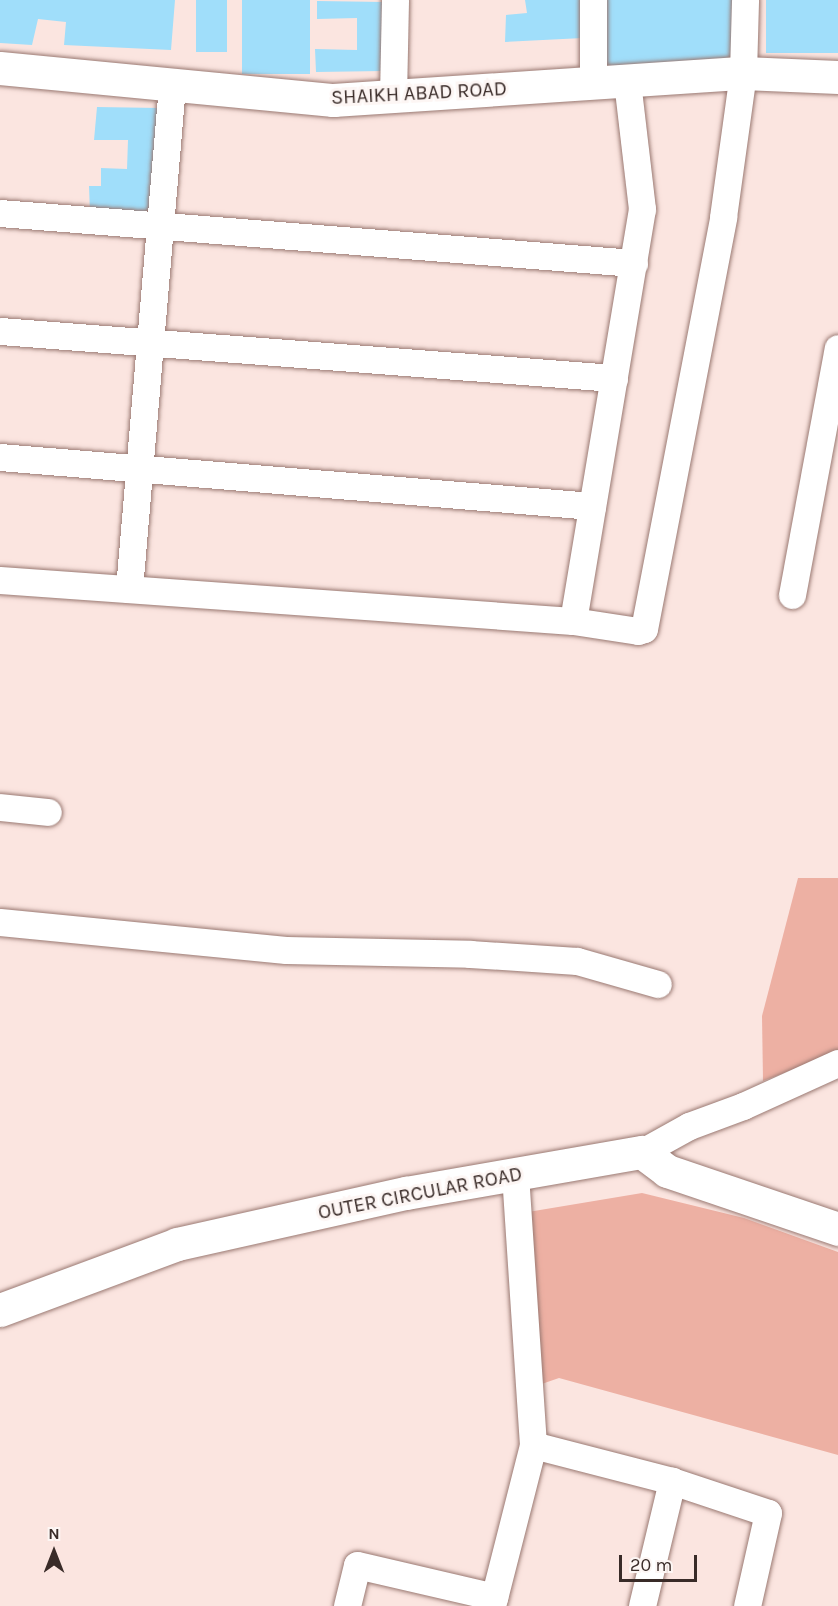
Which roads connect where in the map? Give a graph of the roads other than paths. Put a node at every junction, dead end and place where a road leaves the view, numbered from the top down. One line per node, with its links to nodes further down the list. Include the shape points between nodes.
1 (395, 0): 10 (street)
2 (593, 0): 8 (street)
3 (745, 0): 5 (street)
4 (0, 68): 9 (main road, SHAIKH ABAD ROAD)
5 (743, 73): 6 (main road, SHAIKH ABAD ROAD); 7 (main road, SHAIKH ABAD ROAD); 24 (street, via 723,217 644,630)
6 (838, 77)
7 (627, 81): 8 (main road, SHAIKH ABAD ROAD); 13 (street, via 642,209)
8 (593, 83): 10 (main road, SHAIKH ABAD ROAD)
9 (171, 85): 10 (main road, SHAIKH ABAD ROAD, via 333,100); 12 (street)
10 (393, 96)
11 (0, 213): 12 (street)
12 (160, 225): 13 (street); 15 (street)
13 (634, 262): 17 (street)
14 (0, 331): 15 (street)
15 (150, 343): 17 (street); 19 (street)
16 (838, 348): 23 (street)
17 (614, 378): 20 (street)
18 (0, 457): 19 (street)
19 (139, 469): 20 (street); 22 (street)
20 (592, 506): 24 (street)
21 (0, 580): 22 (street)
22 (129, 589): 24 (street)
23 (792, 595)
24 (573, 621)
25 (0, 807): 26 (street)
26 (48, 812)
27 (0, 922): 28 (street, via 286,950 577,961)
28 (658, 984)
29 (838, 1063): 30 (street, via 689,1126)
30 (642, 1152): 31 (main road, OUTER CIRCULAR ROAD); 32 (main road, via 667,1171)
31 (515, 1174): 33 (main road, OUTER CIRCULAR ROAD, via 406,1193 177,1244); 34 (street)
32 (838, 1229)
33 (0, 1310)
34 (532, 1445): 35 (street); 36 (street)
35 (672, 1481): 38 (street); 39 (street, via 768,1513)
36 (493, 1602): 37 (street, via 357,1565)
37 (347, 1606)
38 (642, 1606)
39 (747, 1606)

